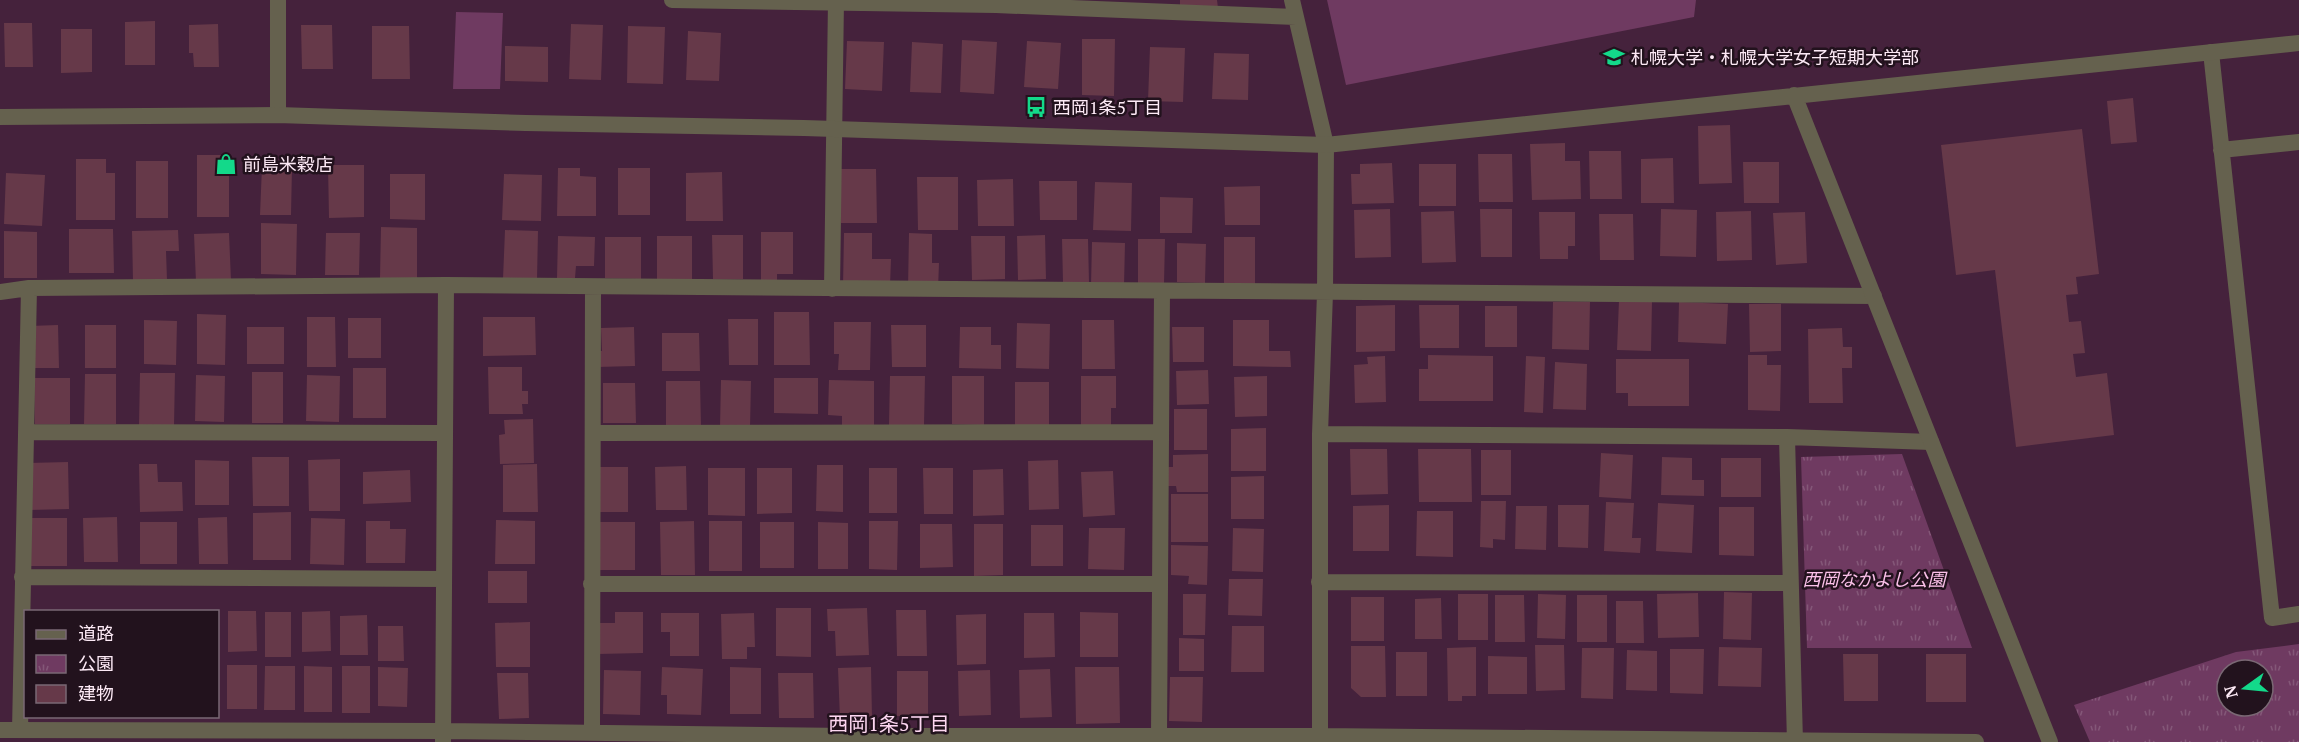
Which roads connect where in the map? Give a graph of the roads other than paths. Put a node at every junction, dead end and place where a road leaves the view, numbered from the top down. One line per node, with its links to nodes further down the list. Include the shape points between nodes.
1 (278, 0): 11 (street)
2 (672, 0): 3 (street)
3 (678, 0): 5 (street)
4 (1292, 0): 7 (street)
5 (836, 2): 6 (street); 13 (street)
6 (996, 3): 7 (street)
7 (1296, 17): 15 (street)
8 (2299, 43): 9 (street)
9 (2211, 52): 10 (street); 16 (street)
10 (1794, 95): 15 (street); 24 (street)
11 (278, 115): 12 (street); 13 (street)
12 (0, 117)
13 (834, 130): 15 (street); 20 (street)
14 (2299, 142): 16 (street)
15 (1326, 146): 23 (street)
16 (2221, 150): 38 (street, via 2272,618)
17 (446, 285): 18 (street); 19 (street); 27 (street)
18 (593, 287): 20 (street); 28 (street)
19 (29, 288): 22 (street); 25 (street)
20 (832, 289): 21 (street)
21 (1162, 291): 23 (street); 26 (street)
22 (0, 292)
23 (1325, 292): 24 (street); 29 (street)
24 (1874, 296): 31 (street)
25 (26, 432): 27 (street); 32 (street)
26 (1160, 432): 28 (street); 37 (street)
27 (444, 433): 33 (street)
28 (592, 433): 36 (street)
29 (1320, 434): 30 (street); 34 (street)
30 (1787, 437): 31 (street); 35 (street)
31 (1931, 442): 48 (street)
32 (22, 578): 33 (street); 40 (street)
33 (444, 579): 43 (street)
34 (1319, 582): 35 (street); 45 (street)
35 (1790, 583): 46 (street)
36 (591, 584): 37 (street); 41 (street)
37 (1158, 584): 42 (street)
38 (2299, 614)
39 (0, 730): 40 (street)
40 (20, 730): 43 (street)
41 (592, 733): 43 (street); 44 (street)
42 (1158, 736): 44 (street); 45 (street)
43 (443, 737)
44 (848, 739)
45 (1320, 739): 46 (street)
46 (1795, 741): 47 (street)
47 (1976, 742)
48 (2050, 742)

